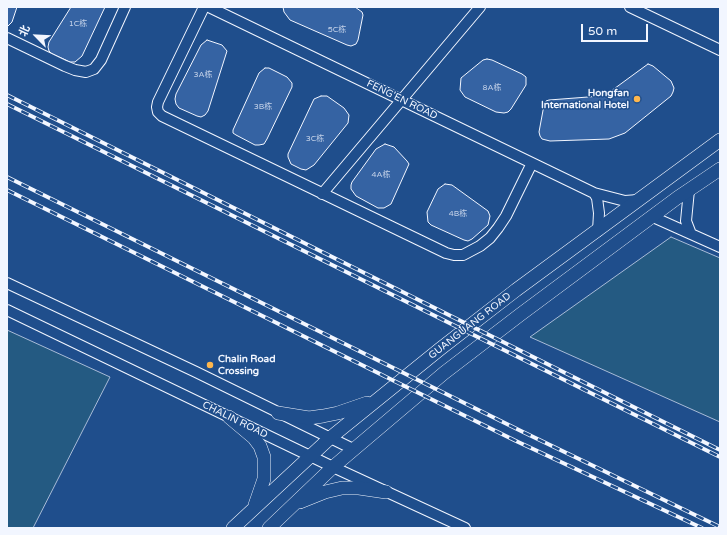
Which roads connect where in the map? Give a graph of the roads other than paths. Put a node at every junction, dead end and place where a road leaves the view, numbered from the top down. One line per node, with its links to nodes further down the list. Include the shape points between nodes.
1 (125, 7): 6 (street, via 101,60 94,69 86,72 65,66)
2 (204, 7): 14 (street, via 158,102 158,112)
3 (209, 7): 8 (street, FENG'EN ROAD)
4 (480, 7): 8 (street)
5 (630, 7): 7 (street)
6 (7, 38)
7 (720, 50)
8 (401, 100): 10 (street, FENG'EN ROAD); 14 (street)
9 (720, 140): 15 (main road, GUANGUANG ROAD)
10 (532, 163): 13 (street, FENG'EN ROAD); 14 (street, via 498,228 480,246 463,254 446,253)
11 (720, 169): 12 (main road)
12 (689, 190): 16 (main road); 18 (street, via 686,221)
13 (594, 193): 15 (street, FENG'EN ROAD, via 616,200); 17 (street, via 599,213)
14 (322, 194)
15 (638, 200): 17 (main road, GUANGUANG ROAD)
16 (653, 217): 18 (street); 26 (main road, via 515,318)
17 (598, 230): 22 (main road, GUANGUANG ROAD, via 503,300)
18 (691, 234): 19 (street)
19 (720, 247)
20 (7, 283): 23 (street)
21 (7, 310): 24 (street, CHALIN ROAD)
22 (383, 396): 23 (main road, via 352,409 324,416 309,418); 25 (main road, GUANGUANG ROAD)
23 (278, 413): 25 (street)
24 (229, 417): 27 (street, CHALIN ROAD); 30 (main road, via 254,438 264,457 264,479)
25 (330, 438): 26 (street); 27 (main road, GUANGUANG ROAD)
26 (353, 449): 28 (main road)
27 (310, 456): 28 (street, CHALIN ROAD); 30 (main road, GUANGUANG ROAD)
28 (333, 467): 29 (street, CHALIN ROAD); 31 (main road)
29 (386, 492): 31 (main road, via 342,488 308,498); 34 (street, CHALIN ROAD)
30 (254, 508): 32 (main road, GUANGUANG ROAD)
31 (288, 508): 33 (main road)
32 (233, 528)
33 (269, 528)
34 (465, 528)

